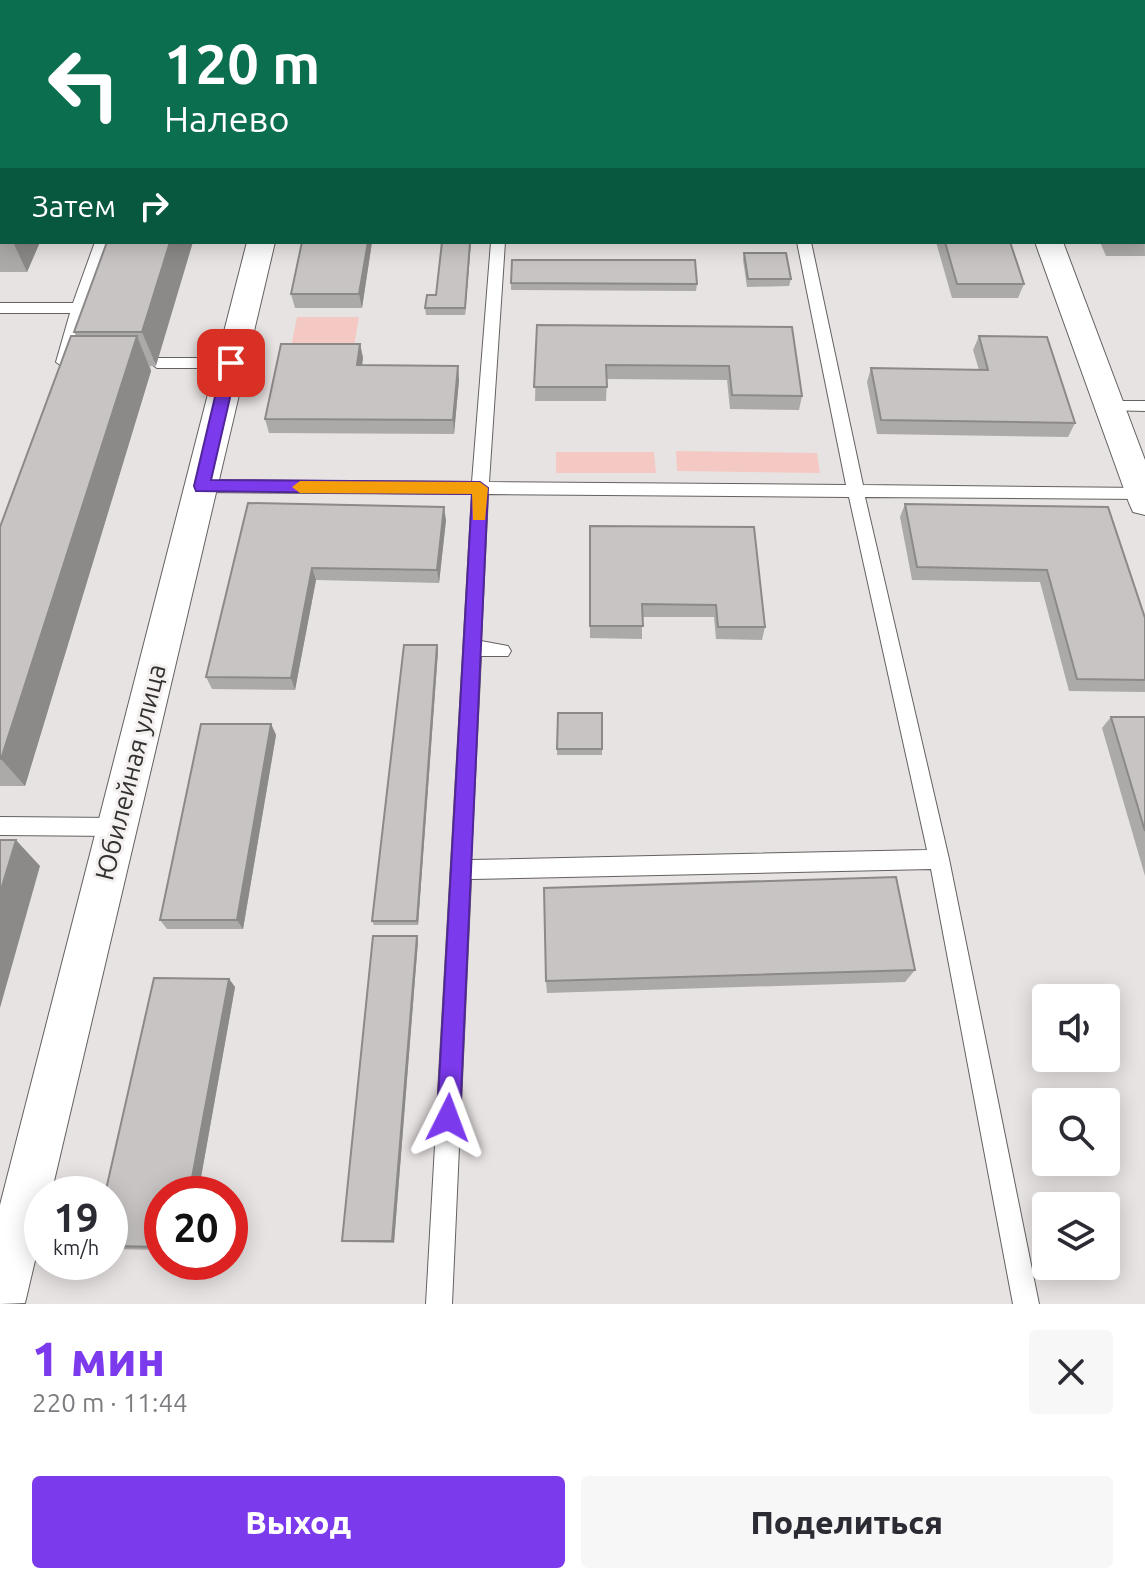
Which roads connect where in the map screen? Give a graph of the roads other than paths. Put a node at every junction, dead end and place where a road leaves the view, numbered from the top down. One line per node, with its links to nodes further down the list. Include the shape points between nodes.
1 (101, 244): 7 (lane)
2 (261, 244): 9 (street, Юбилейная улица)
3 (498, 244): 14 (lane)
4 (804, 244): 15 (lane)
5 (1050, 244): 11 (street)
6 (0, 308): 7 (lane)
7 (78, 308): 10 (lane)
8 (157, 363): 9 (lane)
9 (231, 363): 13 (street, Юбилейная улица)
10 (66, 370)
11 (1110, 406): 12 (lane); 16 (street)
12 (1145, 406)
13 (202, 486): 14 (lane); 20 (street, Юбилейная улица)
14 (480, 488): 15 (lane); 17 (lane)
15 (856, 492): 16 (lane); 21 (lane)
16 (1143, 498)
17 (472, 648): 18 (lane); 22 (lane)
18 (502, 651)
19 (0, 826): 20 (lane)
20 (116, 827): 23 (street, Юбилейная улица)
21 (939, 859): 22 (lane); 25 (lane)
22 (461, 870): 24 (lane)
23 (0, 1303)
24 (439, 1304)
25 (1026, 1304)

